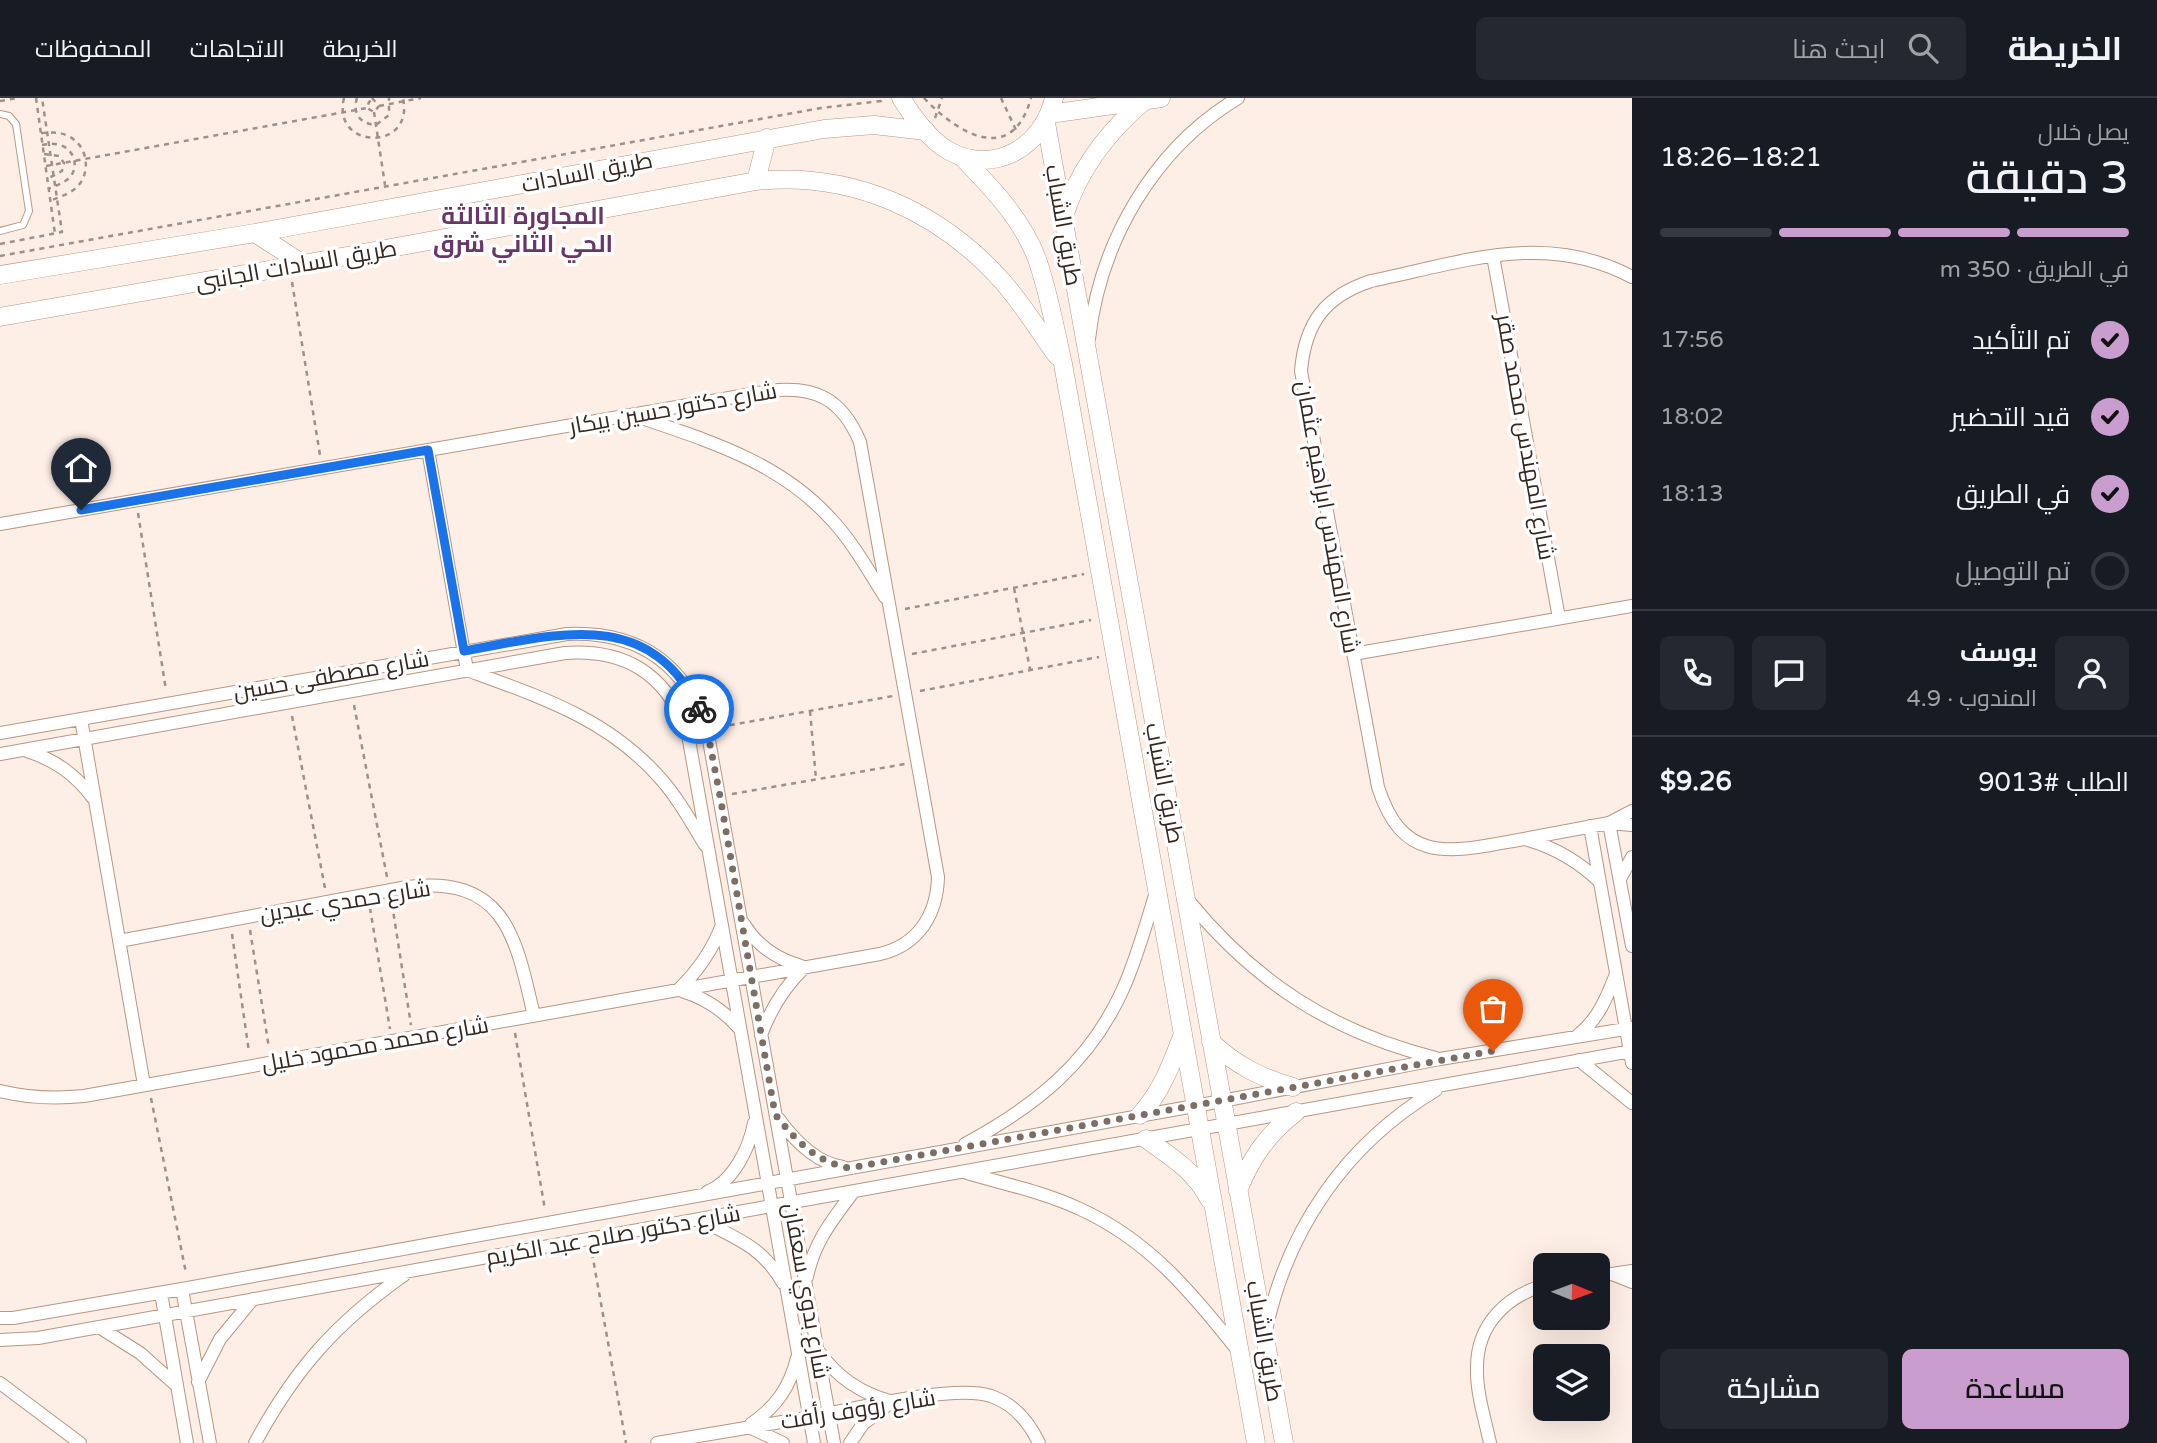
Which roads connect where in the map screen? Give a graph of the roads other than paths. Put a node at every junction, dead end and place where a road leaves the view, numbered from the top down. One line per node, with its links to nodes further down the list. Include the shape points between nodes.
1 (901, 98): 6 (main road)
2 (1238, 98): 18 (street, via 1172,153 1128,213 1099,282)
3 (1152, 99): 4 (main road); 10 (main road, via 1108,134 1093,153)
4 (1050, 111): 8 (main road, via 1024,147 1009,155 994,159); 10 (main road, طريق الشباب)
5 (0, 114): 11 (lane, via 16,124 29,211 23,225)
6 (926, 131): 7 (main road, طريق السادات, via 850,125); 8 (main road)
7 (768, 138): 9 (main road); 12 (main road, طريق السادات)
8 (961, 156): 19 (main road, طريق الشباب, via 1025,233 1045,285)
9 (756, 181): 14 (main road, طريق السادات الجانبى); 19 (main road, طريق السادات الجانبى, via 783,178 834,183 883,197 929,219 971,250 1003,283)
10 (1063, 219): 18 (main road, طريق الشباب)
11 (0, 231)
12 (255, 233): 14 (main road); 15 (main road, طريق السادات)
13 (1493, 256): 16 (street, شارع المهندس ابراهيم عثمان, via 1564,254); 25 (street, شارع المهندس محمد صقر); 27 (street, شارع المهندس ابراهيم عثمان, via 1351,288 1327,306 1309,331 1301,371)
14 (296, 266): 17 (main road, طريق السادات الجانبى)
15 (0, 275)
16 (1632, 276)
17 (0, 317)
18 (1087, 357): 45 (main road, طريق الشباب)
19 (1063, 364): 44 (main road, طريق الشباب)
20 (632, 415): 21 (street, شارع دكتور حسين بيكار); 24 (street, via 737,452 787,480 849,541); 24 (street, شارع دكتور حسين بيكار, via 792,388 828,399 843,411 860,442)
21 (428, 450): 22 (street, شارع دكتور حسين بيكار); 26 (street)
22 (0, 524)
23 (1632, 606): 25 (street)
24 (890, 607): 50 (street, شارع دكتور حسين بيكار, via 938,877 937,895 923,928 894,951)
25 (1559, 618): 27 (street)
26 (464, 651): 28 (street); 29 (street, شارع مصطفى حسين); 46 (street, شارع مصطفى حسين, via 567,634 599,634 649,651 680,678 707,729)
27 (1353, 654): 39 (street, شارع المهندس ابراهيم عثمان, via 1378,787 1385,811 1400,830 1420,844 1444,850)
28 (467, 670): 31 (street, شارع مصطفى حسين); 40 (street, via 558,704 614,736 661,779); 40 (street, شارع مصطفى حسين, via 584,652 613,656 640,668 669,694 687,729)
29 (81, 719): 30 (street, شارع مصطفى حسين); 31 (street)
30 (0, 733)
31 (84, 738): 32 (street, شارع مصطفى حسين); 34 (street)
32 (23, 750): 33 (street, شارع مصطفى حسين); 34 (street, via 57,763)
33 (0, 754)
34 (95, 802): 48 (street)
35 (1632, 811): 36 (street)
36 (1609, 823): 37 (street); 38 (street, شارع المهندس ابراهيم عثمان); 42 (street)
37 (1632, 825)
38 (1590, 826): 39 (street, شارع المهندس ابراهيم عثمان); 43 (street)
39 (1524, 839): 43 (street, via 1565,855)
40 (709, 851): 47 (street, شارع مصطفى حسين)
41 (1632, 857): 42 (street)
42 (1619, 879): 49 (street)
43 (1600, 882): 51 (street)
44 (1157, 888): 58 (main road, طريق الشباب); 79 (street, via 1123,989 1081,1056 1023,1110)
45 (1187, 899): 61 (main road, طريق الشباب); 63 (street, via 1238,956 1298,1002 1367,1037)
46 (740, 916): 50 (street, via 759,944 780,959); 52 (street, شارع مصطفى حسين)
47 (722, 925): 53 (street, شارع مصطفى حسين); 54 (street, via 700,967)
48 (119, 941): 55 (street, شارع حمدي عبدين, via 389,890 430,884 453,887 494,909 509,927 519,949); 65 (street)
49 (1632, 946)
50 (805, 967): 52 (street, شارع دكتور حسين بيكار); 59 (street, via 778,998)
51 (1616, 974): 56 (street); 60 (street, via 1599,1011)
52 (751, 977): 53 (street, شارع محمد محمود خليل); 59 (street, شارع مصطفى حسين)
53 (732, 980): 54 (street, شارع محمد محمود خليل); 57 (street, شارع مصطفى حسين)
54 (678, 990): 55 (street, شارع محمد محمود خليل); 57 (street, via 712,1004)
55 (534, 1016): 65 (street, شارع محمد محمود خليل)
56 (1629, 1028): 60 (street, شارع دكتور صلاح عبد الكريم); 62 (street)
57 (740, 1029): 75 (street, شارع مصطفى حسين)
58 (1183, 1034): 71 (main road, طريق الشباب); 74 (main road, via 1151,1104)
59 (761, 1036): 73 (street, شارع مصطفى حسين)
60 (1574, 1038): 63 (street, شارع دكتور صلاح عبد الكريم)
61 (1211, 1042): 67 (main road, via 1249,1071); 69 (main road, طريق الشباب)
62 (1631, 1055): 64 (street, شارع دكتور صلاح عبد الكريم)
63 (1440, 1059): 67 (street, شارع دكتور صلاح عبد الكريم)
64 (1579, 1060): 66 (street, شارع دكتور صلاح عبد الكريم); 70 (street)
65 (146, 1085): 68 (street, شارع محمد محمود خليل, via 54,1099)
66 (1444, 1085): 72 (street, شارع دكتور صلاح عبد الكريم); 106 (street, via 1377,1133 1315,1205 1283,1268)
67 (1293, 1087): 69 (street, شارع دكتور صلاح عبد الكريم)
68 (0, 1091)
69 (1222, 1101): 71 (street, شارع دكتور صلاح عبد الكريم); 76 (main road, طريق الشباب)
70 (1632, 1103)
71 (1196, 1106): 74 (street, شارع دكتور صلاح عبد الكريم); 77 (main road, طريق الشباب)
72 (1296, 1112): 76 (street, شارع دكتور صلاح عبد الكريم); 85 (main road, via 1260,1146)
73 (775, 1114): 80 (street, via 815,1156); 82 (street, شارع مصطفى حسين)
74 (1140, 1115): 79 (street, شارع دكتور صلاح عبد الكريم)
75 (756, 1116): 83 (street, شارع مصطفى حسين); 86 (street, via 747,1147 730,1175 714,1189)
76 (1226, 1124): 77 (street, شارع دكتور صلاح عبد الكريم); 85 (main road, طريق الشباب)
77 (1201, 1129): 78 (street, شارع دكتور صلاح عبد الكريم); 89 (main road, طريق الشباب)
78 (1146, 1139): 81 (street, شارع دكتور صلاح عبد الكريم); 89 (main road, via 1195,1177)
79 (954, 1150): 80 (street, شارع دكتور صلاح عبد الكريم)
80 (850, 1168): 82 (street, شارع دكتور صلاح عبد الكريم)
81 (963, 1172): 84 (street, شارع دكتور صلاح عبد الكريم); 110 (street, via 1051,1197 1134,1240 1181,1281)
82 (787, 1180): 83 (street, شارع دكتور صلاح عبد الكريم); 87 (street, شارع بدوي سعفان)
83 (768, 1183): 86 (street, شارع دكتور صلاح عبد الكريم); 88 (street, شارع بدوي سعفان)
84 (854, 1191): 87 (street, شارع دكتور صلاح عبد الكريم); 96 (street, via 816,1245)
85 (1238, 1191): 106 (main road, طريق الشباب)
86 (695, 1196): 98 (street, شارع دكتور صلاح عبد الكريم)
87 (791, 1202): 88 (street, شارع دكتور صلاح عبد الكريم); 96 (street, شارع بدوي سعفان)
88 (772, 1206): 90 (street, شارع دكتور صلاح عبد الكريم); 97 (street, شارع بدوي سعفان)
89 (1214, 1210): 110 (main road, طريق الشباب)
90 (699, 1219): 93 (street, شارع دكتور صلاح عبد الكريم); 97 (street, via 751,1245)
91 (1632, 1258): 94 (street)
92 (1632, 1271): 94 (street)
93 (408, 1273): 101 (street, شارع دكتور صلاح عبد الكريم); 121 (street, via 370,1299 304,1364)
94 (1612, 1274): 95 (street)
95 (1632, 1282)
96 (805, 1284): 108 (street, شارع بدوي سعفان)
97 (787, 1288): 109 (street, شارع بدوي سعفان)
98 (186, 1289): 100 (street, شارع دكتور صلاح عبد الكريم); 102 (street)
99 (1533, 1289): 130 (street, via 1503,1306 1478,1349 1476,1369)
100 (161, 1293): 103 (street); 104 (street, شارع دكتور صلاح عبد الكريم)
101 (253, 1299): 102 (street, شارع دكتور صلاح عبد الكريم); 111 (street, via 220,1339)
102 (186, 1311): 103 (street, شارع دكتور صلاح عبد الكريم); 111 (street)
103 (164, 1315): 105 (street, شارع دكتور صلاح عبد الكريم); 113 (street)
104 (0, 1318)
105 (99, 1327): 107 (street, شارع دكتور صلاح عبد الكريم); 113 (street, via 140,1353)
106 (1265, 1337): 129 (main road, طريق الشباب)
107 (0, 1340)
108 (817, 1349): 114 (street, via 849,1384); 115 (street, شارع بدوي سعفان)
109 (798, 1353): 116 (street, شارع بدوي سعفان); 117 (street, via 782,1396)
110 (1240, 1353): 128 (main road, طريق الشباب)
111 (198, 1382): 120 (street)
112 (0, 1383): 118 (street)
113 (176, 1385): 119 (street)
114 (893, 1402): 115 (street, شارع رؤوف رأفت); 126 (street, via 863,1424); 127 (street, شارع رؤوف رأفت, via 954,1393 990,1396 1021,1415)
115 (828, 1413): 116 (street, شارع رؤوف رأفت); 125 (street, شارع بدوي سعفان)
116 (810, 1417): 117 (street, شارع رؤوف رأفت); 124 (street, شارع بدوي سعفان)
117 (748, 1427): 122 (street, شارع رؤوف رأفت); 123 (street)
118 (80, 1443)
119 (187, 1443)
120 (209, 1443)
121 (255, 1443)
122 (657, 1443)
123 (783, 1443)
124 (814, 1443)
125 (834, 1443)
126 (850, 1443)
127 (1040, 1443)
128 (1256, 1443)
129 (1284, 1443)
130 (1490, 1443)

